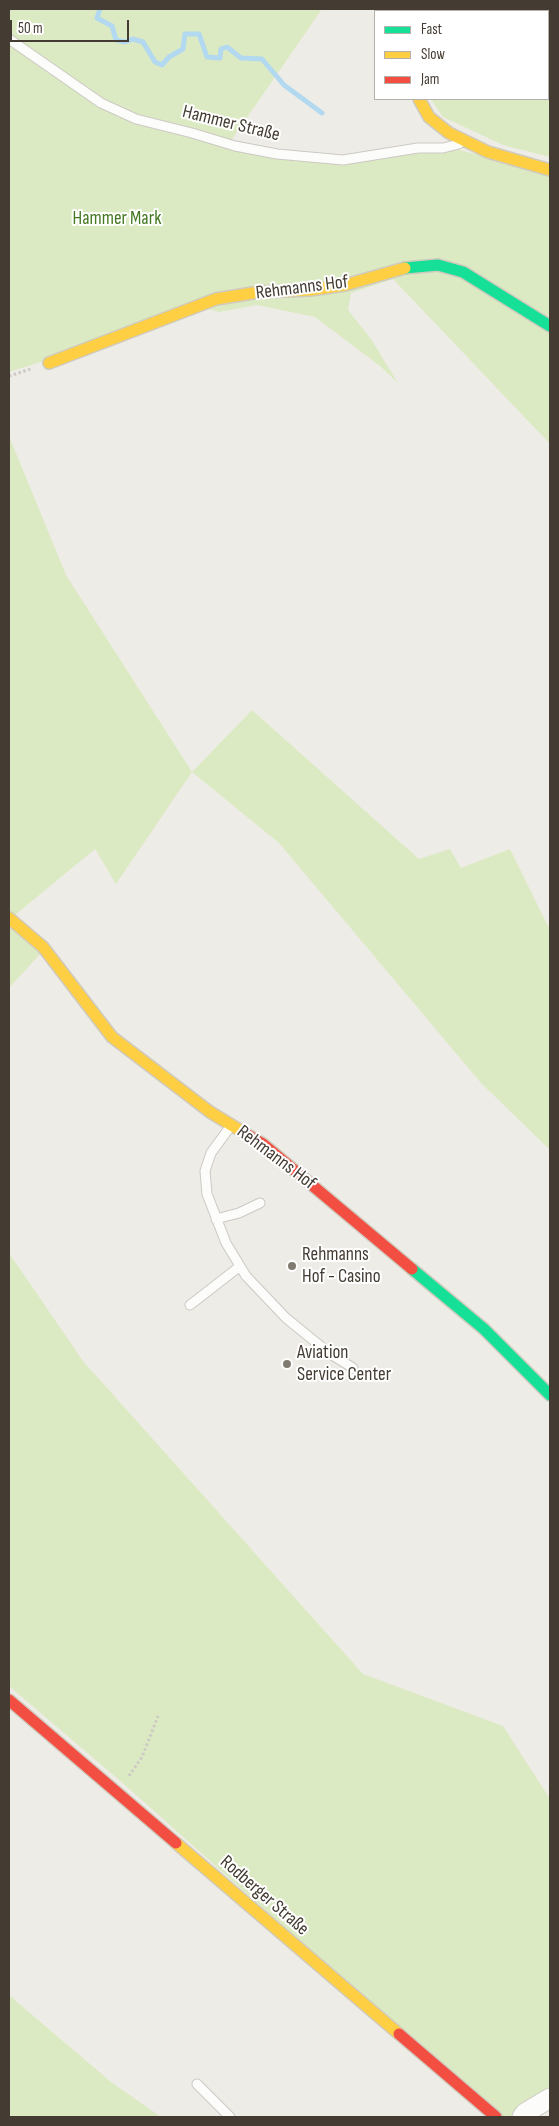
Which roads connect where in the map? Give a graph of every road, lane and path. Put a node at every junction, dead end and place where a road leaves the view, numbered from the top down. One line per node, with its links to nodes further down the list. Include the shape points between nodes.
1 (9, 39): 3 (lane, Hammer Straße, via 101,103 136,119 235,146 277,154 343,160)
2 (420, 100): 3 (street, via 429,117 439,126)
3 (468, 143): 4 (street)
4 (550, 170)
5 (550, 326): 6 (street, Rehmanns Hof, via 463,272 438,265 414,266 345,285 216,299)
6 (48, 363)
7 (9, 918): 8 (street, Rehmanns Hof, via 43,947 112,1038)
8 (232, 1125): 10 (lane, via 211,1153 205,1171 207,1194); 14 (street, Rehmanns Hof, via 263,1144 424,1277 484,1329)
9 (260, 1204): 10 (lane)
10 (216, 1219): 11 (lane)
11 (239, 1267): 12 (lane); 13 (lane, via 286,1318)
12 (190, 1305)
13 (353, 1368)
14 (550, 1395)
15 (9, 1700): 17 (street, Rodberger Straße)
16 (158, 1716): 17 (path, via 142,1757)
17 (118, 1794): 21 (street, Rodberger Straße)
18 (197, 2084): 20 (lane)
19 (550, 2098): 22 (street)
20 (230, 2117)
21 (496, 2117)
22 (522, 2117)

